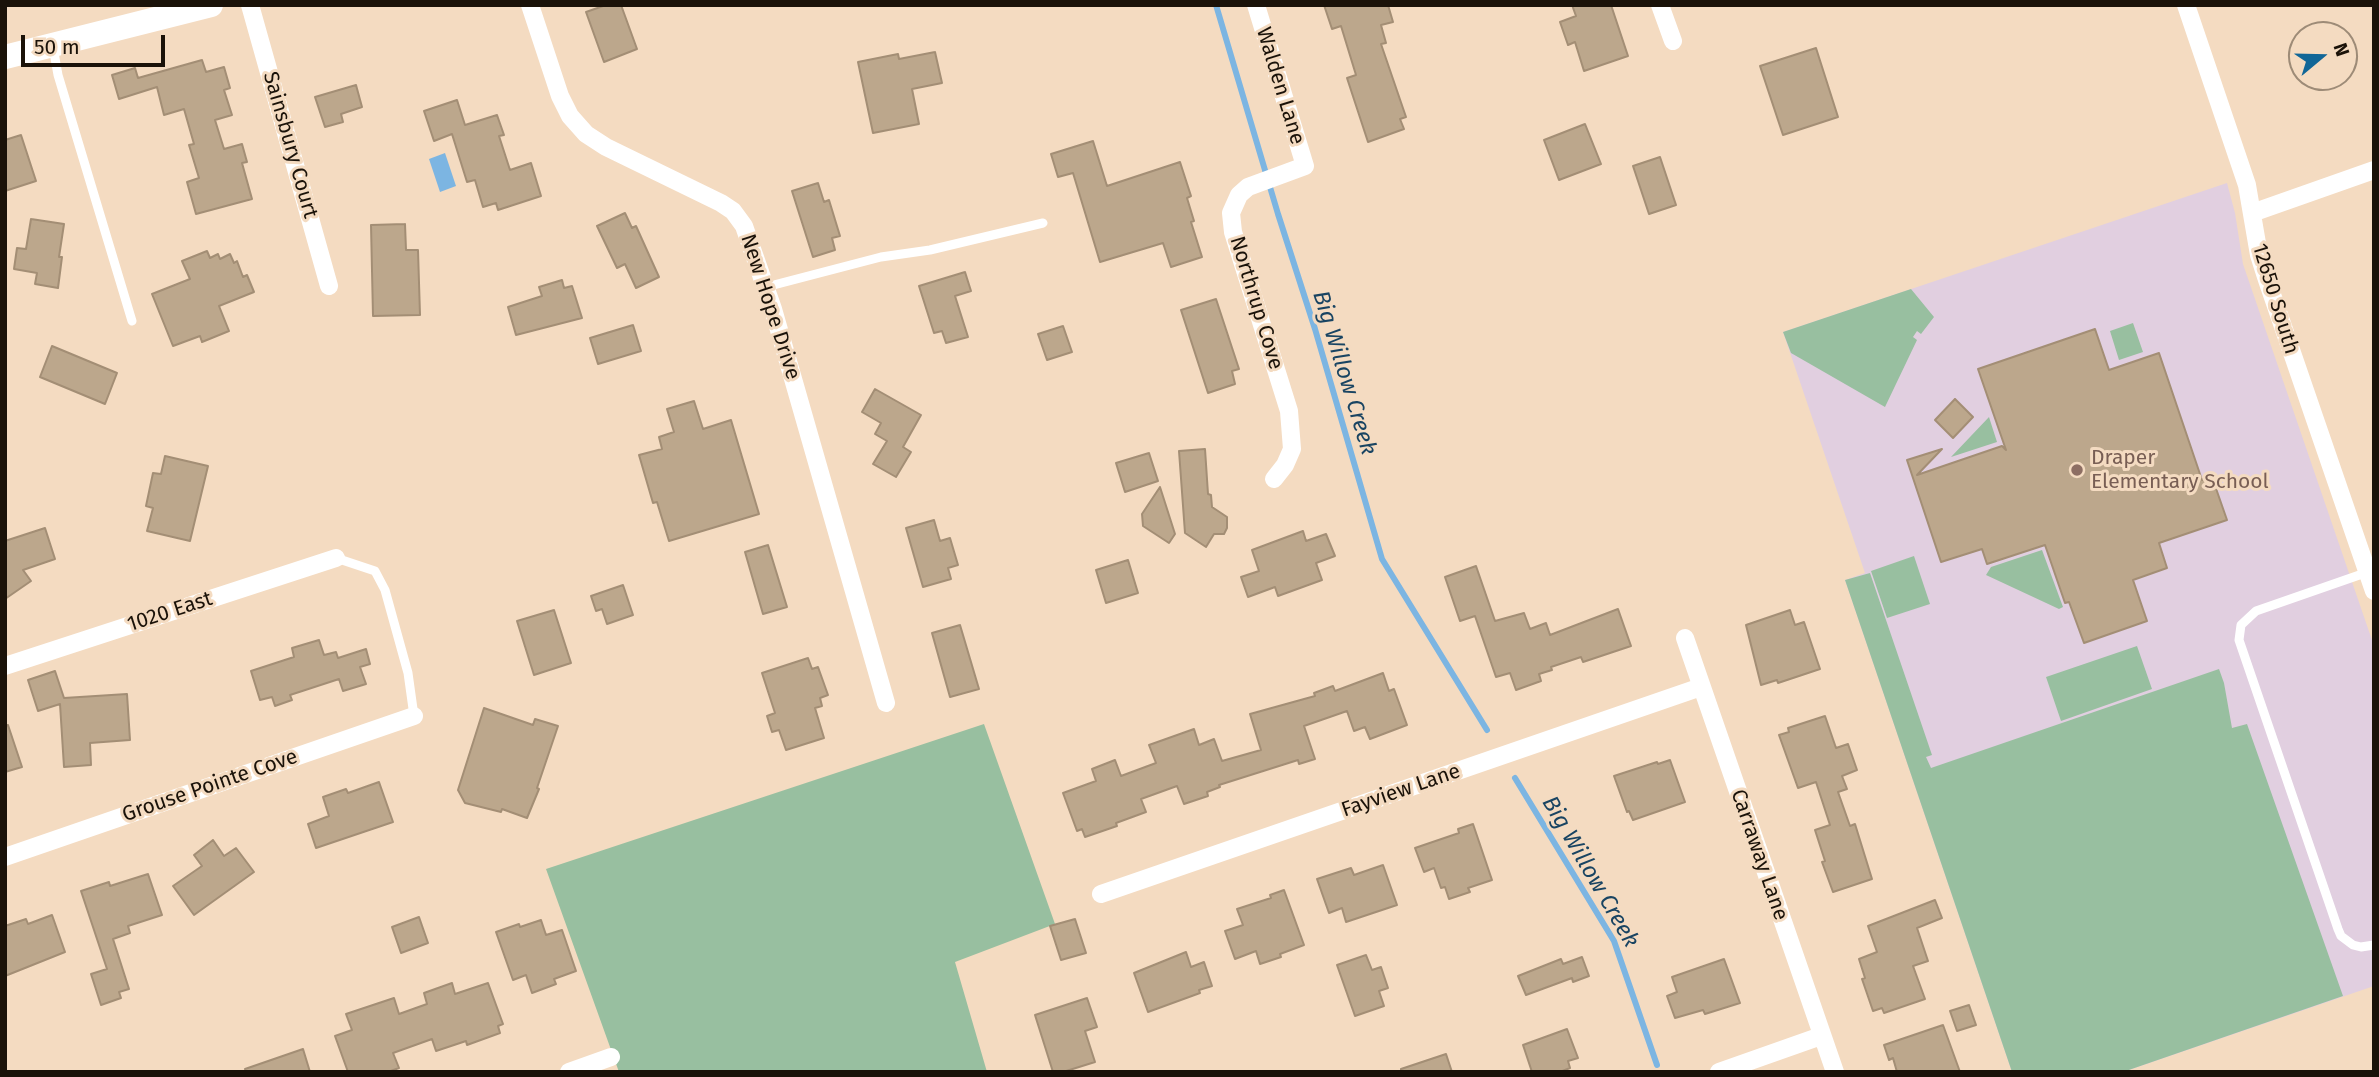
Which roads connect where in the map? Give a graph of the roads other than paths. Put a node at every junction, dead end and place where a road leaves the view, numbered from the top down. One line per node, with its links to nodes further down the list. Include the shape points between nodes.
1 (211, 5): 8 (street)
2 (250, 5): 14 (street, Sainsbury Court)
3 (530, 5): 15 (street, New Hope Drive, via 552,77 570,116 606,147 733,211 744,226)
4 (1256, 5): 10 (street, Walden Lane)
5 (1660, 5): 7 (street)
6 (2186, 5): 12 (street, 12650 South, via 2245,179)
7 (1673, 41)
8 (53, 46): 9 (street); 16 (lane)
9 (5, 57)
10 (1298, 169): 17 (street, Northrup Cove, via 1253,185 1239,195 1231,223 1289,411 1292,449)
11 (2374, 170): 12 (street)
12 (2252, 213): 19 (street, 12650 South, via 2267,280)
13 (1043, 223): 15 (lane)
14 (329, 286)
15 (766, 287): 24 (street, New Hope Drive)
16 (132, 321)
17 (1274, 479)
18 (336, 558): 22 (street, 1020 East); 25 (lane, via 375,572 386,590)
19 (2368, 572): 20 (street, 12650 South); 28 (lane, via 2256,611 2241,625 2239,640 2341,936 2353,945)
20 (2374, 591)
21 (1685, 638): 23 (street, Carraway Lane)
22 (5, 666)
23 (1701, 687): 27 (street, Fayview Lane); 29 (street, Carraway Lane)
24 (886, 703)
25 (414, 716): 26 (street, Grouse Pointe Cove)
26 (5, 856)
27 (1101, 894)
28 (2374, 945)
29 (1821, 1036): 32 (street); 33 (street, Carraway Lane)
30 (611, 1057): 31 (street)
31 (569, 1072)
32 (1719, 1072)
33 (1835, 1072)

